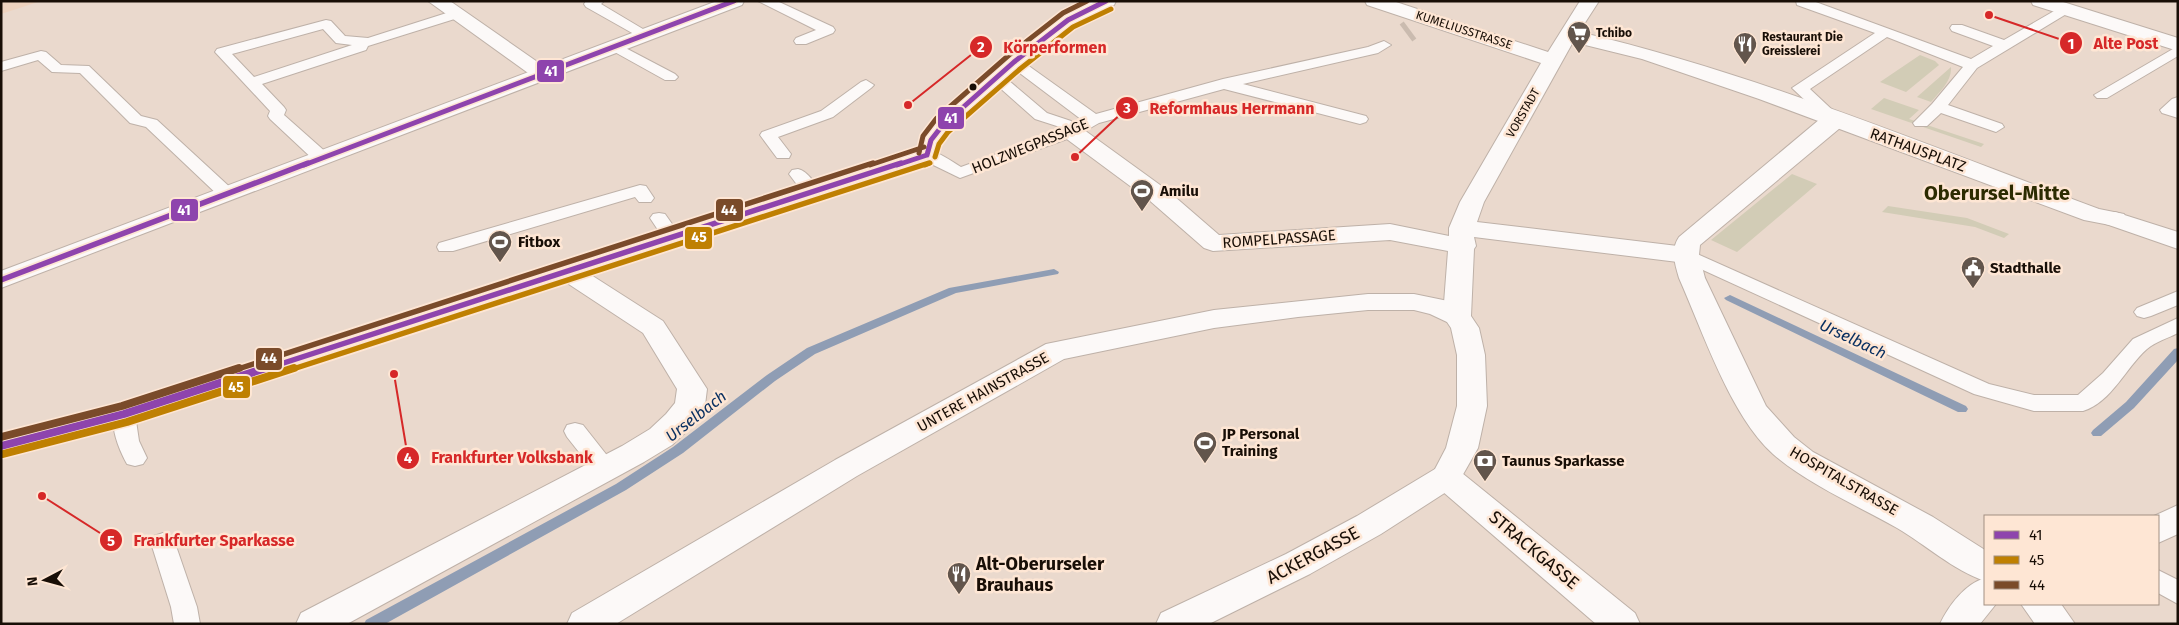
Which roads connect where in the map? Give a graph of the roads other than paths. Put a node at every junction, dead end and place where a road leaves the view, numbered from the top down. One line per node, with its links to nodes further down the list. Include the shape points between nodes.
1 (438, 1): 11 (street)
2 (597, 1): 16 (lane, via 591,4)
3 (765, 1): 18 (lane, via 828,30)
4 (1107, 1): 26 (street, via 1068,20)
5 (1374, 1): 12 (street, KUMELIUSSTRASSE)
6 (1590, 1): 17 (street, VORSTADT)
7 (2040, 1): 10 (street)
8 (1802, 2): 15 (lane)
9 (726, 3): 16 (street)
10 (2066, 10): 20 (lane); 21 (street)
11 (456, 14): 29 (street); 32 (lane, via 369,42 341,40 326,24 222,52)
12 (1427, 18): 14 (street); 25 (street, KUMELIUSSTRASSE)
13 (1957, 28): 20 (lane)
14 (1410, 30)
15 (1886, 32): 27 (lane); 40 (lane, via 1800,88)
16 (646, 35): 23 (street)
17 (1566, 35): 25 (street, VORSTADT); 40 (street, RATHAUSPLATZ, via 1648,54)
18 (801, 41)
19 (1384, 45): 33 (lane, HOLZWEGPASSAGE)
20 (2006, 46): 27 (lane)
21 (2178, 46)
22 (361, 47): 32 (lane)
23 (616, 47): 29 (street); 31 (lane)
24 (2178, 50): 35 (lane)
25 (1553, 60): 49 (street, VORSTADT, via 1472,202)
26 (1014, 62): 30 (street); 42 (lane)
27 (1972, 64): 37 (lane)
28 (1, 67): 47 (lane, via 41,55 57,69 84,69 136,120 150,123)
29 (542, 74): 46 (street)
30 (996, 77): 42 (lane, via 1041,116); 45 (street, via 942,126 931,140)
31 (670, 78)
32 (253, 82): 46 (lane, via 278,110 276,116)
33 (1223, 84): 39 (lane, HOLZWEGPASSAGE); 42 (lane, HOLZWEGPASSAGE)
34 (866, 85): 44 (lane, via 826,114 768,135)
35 (2102, 96)
36 (2178, 102): 38 (lane, via 2168,110)
37 (1938, 107): 41 (lane); 43 (lane)
38 (2178, 114)
39 (1360, 119)
40 (1834, 119): 50 (street, RATHAUSPLATZ, via 2111,224); 52 (street, via 1688,242)
41 (1921, 123)
42 (1076, 126): 45 (lane, HOLZWEGPASSAGE, via 960,173); 49 (street, ROMPELPASSAGE, via 1213,243 1390,232)
43 (1996, 126)
44 (783, 154)
45 (927, 155): 53 (street, via 806,184 666,228)
46 (322, 158): 47 (street)
47 (227, 194): 54 (street)
48 (645, 198): 51 (lane, via 640,190)
49 (1462, 237): 52 (street); 57 (street, VORSTADT)
50 (2178, 241)
51 (446, 247)
52 (1686, 255): 58 (lane, via 1982,389 2034,403 2083,403 2111,378 2140,344); 68 (street, HOSPITALSTRASSE, via 1692,278 1753,411 1783,444 1802,460 1921,526)
53 (568, 272): 59 (street); 63 (street, via 653,327 692,389 690,405 661,437)
54 (1, 280)
55 (2178, 296): 56 (lane)
56 (2144, 312)
57 (1457, 316): 64 (street, VORSTADT, via 1465,328 1471,355 1472,406 1462,448); 75 (street, UNTERE HAINSTRASSE, via 1438,307 1414,302 1298,308 1214,319 1056,351 846,468)
58 (2178, 324)
59 (124, 414): 61 (street); 62 (lane, via 128,441)
60 (576, 431): 63 (lane)
61 (1, 446)
62 (135, 458)
63 (605, 470): 74 (street)
64 (1446, 477): 76 (street, ACKERGASSE, via 1298,564); 77 (street, STRACKGASSE)
65 (2178, 518): 66 (street)
66 (2159, 529)
67 (163, 543): 73 (lane)
68 (1984, 566)
69 (2159, 581): 71 (lane)
70 (1984, 593): 78 (street)
71 (2178, 594)
72 (2040, 605): 79 (street)
73 (187, 624)
74 (314, 624)
75 (585, 624)
76 (1174, 624)
77 (1622, 624)
78 (1958, 624)
79 (2057, 624)

